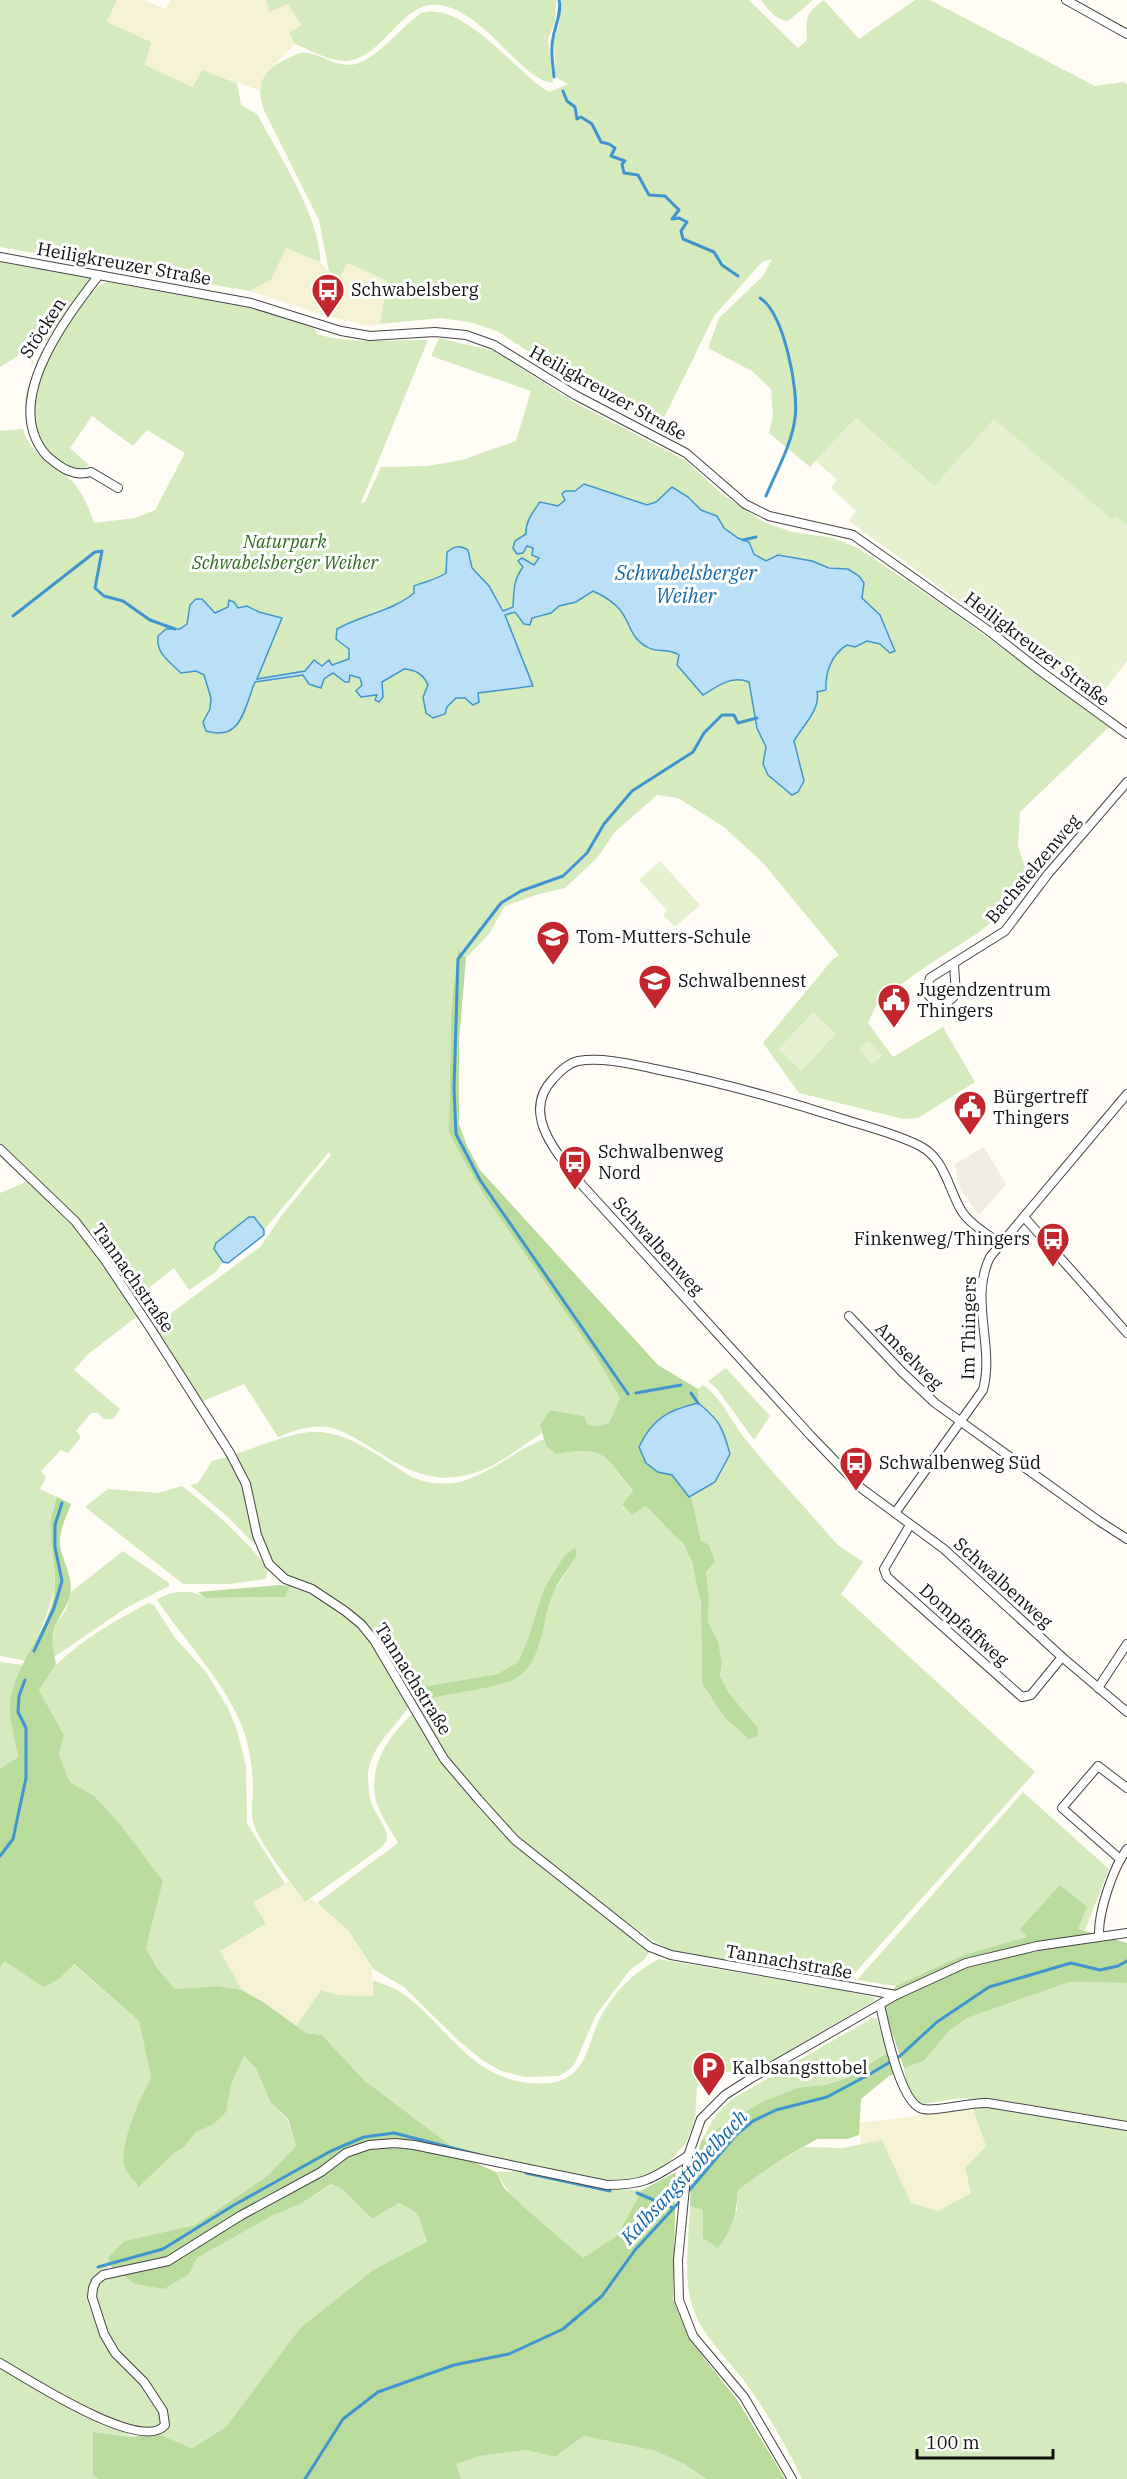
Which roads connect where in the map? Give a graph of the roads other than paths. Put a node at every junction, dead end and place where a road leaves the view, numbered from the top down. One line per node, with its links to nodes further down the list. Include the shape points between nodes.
1 (1066, 0): 2 (street)
2 (1127, 34)
3 (0, 257): 4 (street, Heiligkreuzer Straße)
4 (99, 275): 5 (street, Stöcken, via 39,359 26,385 23,411 30,437 44,454 69,472 91,472); 6 (street, Heiligkreuzer Straße, via 251,303 341,331 370,336 435,332 466,335 494,345 575,395 686,453 745,504 769,516 853,535 981,624)
5 (118, 488)
6 (1127, 734)
7 (1127, 782): 8 (street, Bachstelzenweg, via 1005,931)
8 (954, 965): 8 (street, Bachstelzenweg, via 930,978 926,991 931,1000 947,1003 956,994)
9 (1127, 1094): 11 (street, Im Thingers)
10 (0, 1149): 28 (street, Tannachstraße, via 75,1221 139,1311 246,1484 257,1535 269,1564 285,1579 312,1589 361,1624 444,1759 515,1840 659,1952)
11 (1024, 1218): 12 (street, Im Thingers); 14 (street)
12 (1002, 1245): 15 (street, Im Thingers, via 990,1257 981,1283 987,1374 983,1390); 16 (street, Schwalbenweg, via 961,1210 931,1153 868,1127 735,1086 624,1063 579,1061 559,1071 546,1086 541,1102 544,1132 582,1185 811,1436 861,1488)
13 (849, 1316): 15 (street, Amselweg, via 902,1372)
14 (1127, 1333)
15 (962, 1420): 16 (street, Im Thingers); 18 (street, Amselweg)
16 (895, 1513): 17 (street, Schwalbenweg)
17 (910, 1525): 20 (street, Schwalbenweg, via 944,1549); 20 (street, Dompfaffweg, via 884,1569 887,1577 1022,1697 1031,1695)
18 (1127, 1539)
19 (1127, 1644): 21 (street)
20 (1062, 1658): 21 (street, Schwalbenweg)
21 (1098, 1688): 22 (street, Schwalbenweg)
22 (1127, 1712)
23 (1127, 1788): 25 (street, via 1098,1766 1062,1808)
24 (1127, 1849): 25 (street)
25 (1120, 1859): 27 (street, via 1098,1921)
26 (1127, 1933): 27 (street)
27 (1099, 1936): 28 (street, via 966,1963)
28 (896, 1995): 29 (street)
29 (880, 2005): 30 (street, via 904,2090 912,2104 921,2109 988,2103); 31 (street, via 725,2095 701,2119)
30 (1127, 2126)
31 (688, 2156): 32 (street, via 648,2181 607,2185 414,2145 369,2145 336,2159 321,2172 168,2261 103,2275 93,2288 92,2297 98,2322 116,2353 144,2382 163,2410 165,2425 158,2431 147,2433 108,2422); 33 (street, via 678,2289 684,2318 693,2336 744,2397)
32 (0, 2363)
33 (792, 2479)

